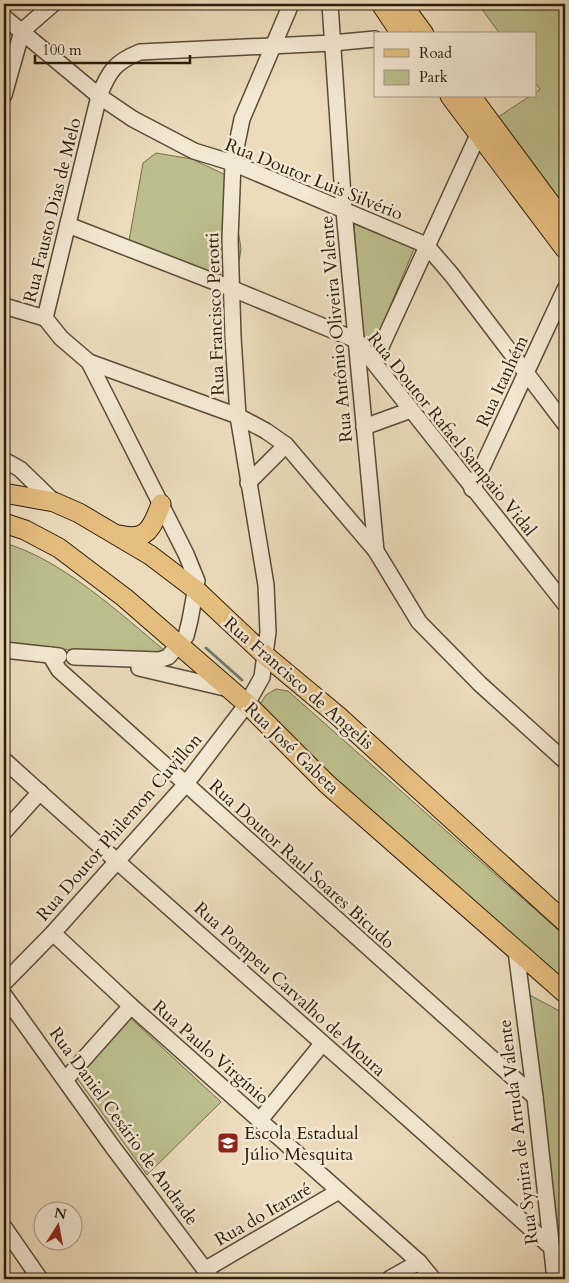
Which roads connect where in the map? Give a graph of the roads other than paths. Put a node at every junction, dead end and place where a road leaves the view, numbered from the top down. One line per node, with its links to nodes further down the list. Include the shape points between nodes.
1 (53, 4): 7 (street)
2 (291, 4): 12 (street, Rua Francisco Perotti)
3 (330, 4): 11 (street, Rua Antônio Oliveira Valente)
4 (381, 4): 9 (main road)
5 (402, 4): 8 (main road)
6 (4, 17): 7 (street, Rua Doutor Luis Silvério)
7 (22, 31): 13 (street); 14 (street, Rua Doutor Luis Silvério)
8 (416, 31)
9 (400, 32)
10 (374, 39): 11 (street, Rua Fausto Dias de Melo)
11 (332, 43): 12 (street, Rua Fausto Dias de Melo); 19 (street, Rua Antônio Oliveira Valente)
12 (274, 46): 14 (street, Rua Fausto Dias de Melo, via 140,52 115,65); 18 (street, Rua Francisco Perotti, via 242,119)
13 (4, 95)
14 (99, 96): 18 (street, Rua Doutor Luis Silvério, via 133,119 194,151); 21 (street, Rua Fausto Dias de Melo)
15 (452, 98): 17 (main road)
16 (472, 98): 20 (main road)
17 (479, 133): 22 (street); 23 (main road)
18 (233, 163): 19 (street, Rua Doutor Luis Silvério); 24 (street, Rua Francisco Perotti, via 230,239)
19 (344, 211): 22 (street, Rua Doutor Luis Silvério); 28 (street, Rua Antônio Oliveira Valente)
20 (565, 223)
21 (68, 225): 24 (street, Rua Doutor Rafael Sampaio Vidal); 27 (street, Rua Fausto Dias de Melo)
22 (426, 245): 30 (street); 31 (street, Rua Doutor Luis Silvério)
23 (565, 249)
24 (233, 289): 28 (street, Rua Doutor Rafael Sampaio Vidal); 33 (street, Rua Francisco Perotti, via 232,338)
25 (565, 289): 31 (street, Rua Itanhém)
26 (4, 306): 27 (street)
27 (45, 318): 29 (street, Rua Fausto Dias de Melo, via 61,338)
28 (356, 340): 30 (street, Rua Doutor Rafael Sampaio Vidal); 35 (street, Rua Antônio Oliveira Valente)
29 (89, 362): 33 (street); 42 (street, Rua Fausto Dias de Melo)
30 (374, 362): 32 (street, Rua Doutor Rafael Sampaio Vidal)
31 (526, 371): 34 (street, Rua Doutor Luis Silvério); 39 (street, Rua Itanhém)
32 (411, 410): 35 (street); 39 (street, Rua Doutor Rafael Sampaio Vidal)
33 (238, 416): 36 (street); 38 (street, Rua Francisco Perotti)
34 (565, 424)
35 (364, 427): 45 (street, Rua Antônio Oliveira Valente)
36 (286, 445): 38 (street); 45 (street)
37 (4, 460): 41 (street, via 20,469)
38 (248, 483): 48 (street, Rua Francisco Perotti, via 263,560)
39 (472, 489): 47 (street, Rua Doutor Rafael Sampaio Vidal)
40 (4, 493): 41 (main road, Rua Francisco de Angelis)
41 (54, 502): 44 (main road, Rua Francisco de Angelis)
42 (160, 504): 44 (main road, via 146,533 138,538); 46 (street, Rua Fausto Dias de Melo, via 186,554 197,581)
43 (4, 523): 49 (main road, Rua José Gabeta, via 59,548)
44 (118, 534): 46 (main road, Rua Francisco de Angelis)
45 (376, 551): 57 (street, via 419,622 480,684)
46 (196, 590): 49 (street, via 186,636); 52 (main road, Rua Francisco de Angelis)
47 (565, 604)
48 (268, 632): 52 (street, Rua Doutor Philemon Cuvillon)
49 (179, 644): 53 (street, via 168,657 159,660); 54 (main road, Rua José Gabeta)
50 (4, 650): 51 (street)
51 (50, 655): 53 (street); 58 (street, Rua Doutor Raul Soares Bicudo, via 59,670)
52 (266, 656): 55 (street, Rua Doutor Philemon Cuvillon, via 262,677); 62 (main road, Rua Francisco de Angelis, via 337,715)
53 (74, 658): 54 (street, via 157,670)
54 (230, 689): 55 (main road, Rua José Gabeta)
55 (247, 704): 58 (street, Rua Doutor Philemon Cuvillon); 64 (main road, Rua José Gabeta, via 327,784)
56 (4, 760): 59 (street, Rua Pompeu Carvalho de Moura)
57 (565, 761)
58 (185, 786): 61 (street, Rua Doutor Philemon Cuvillon); 71 (street, Rua Doutor Raul Soares Bicudo)
59 (40, 792): 60 (street); 61 (street, Rua Pompeu Carvalho de Moura)
60 (4, 832)
61 (118, 860): 63 (street, Rua Doutor Philemon Cuvillon); 69 (street, Rua Pompeu Carvalho de Moura)
62 (565, 922)
63 (53, 933): 65 (street, Rua Doutor Philemon Cuvillon); 68 (street, Rua Paulo Virgínio)
64 (516, 951): 66 (main road, Rua José Gabeta); 71 (street, Rua Synira de Arruda Valente)
65 (4, 984)
66 (565, 994)
67 (4, 995): 70 (street, Rua Daniel Cesário de Andrade)
68 (131, 1006): 70 (street); 72 (street, Rua Paulo Virgínio)
69 (322, 1044): 72 (street); 75 (street, Rua Pompeu Carvalho de Moura)
70 (66, 1079): 77 (street, Rua Daniel Cesário de Andrade, via 112,1146)
71 (535, 1097): 75 (street, Rua Synira de Arruda Valente)
72 (260, 1120): 73 (street, Rua Paulo Virgínio)
73 (339, 1192): 76 (street, Rua Paulo Virgínio); 77 (street, Rua do Itararé)
74 (4, 1227): 78 (street)
75 (552, 1248): 81 (street, Rua Synira de Arruda Valente)
76 (419, 1262): 79 (street); 80 (street, Rua Paulo Virgínio)
77 (209, 1274)
78 (40, 1279)
79 (389, 1279)
80 (433, 1279)
81 (554, 1279)

